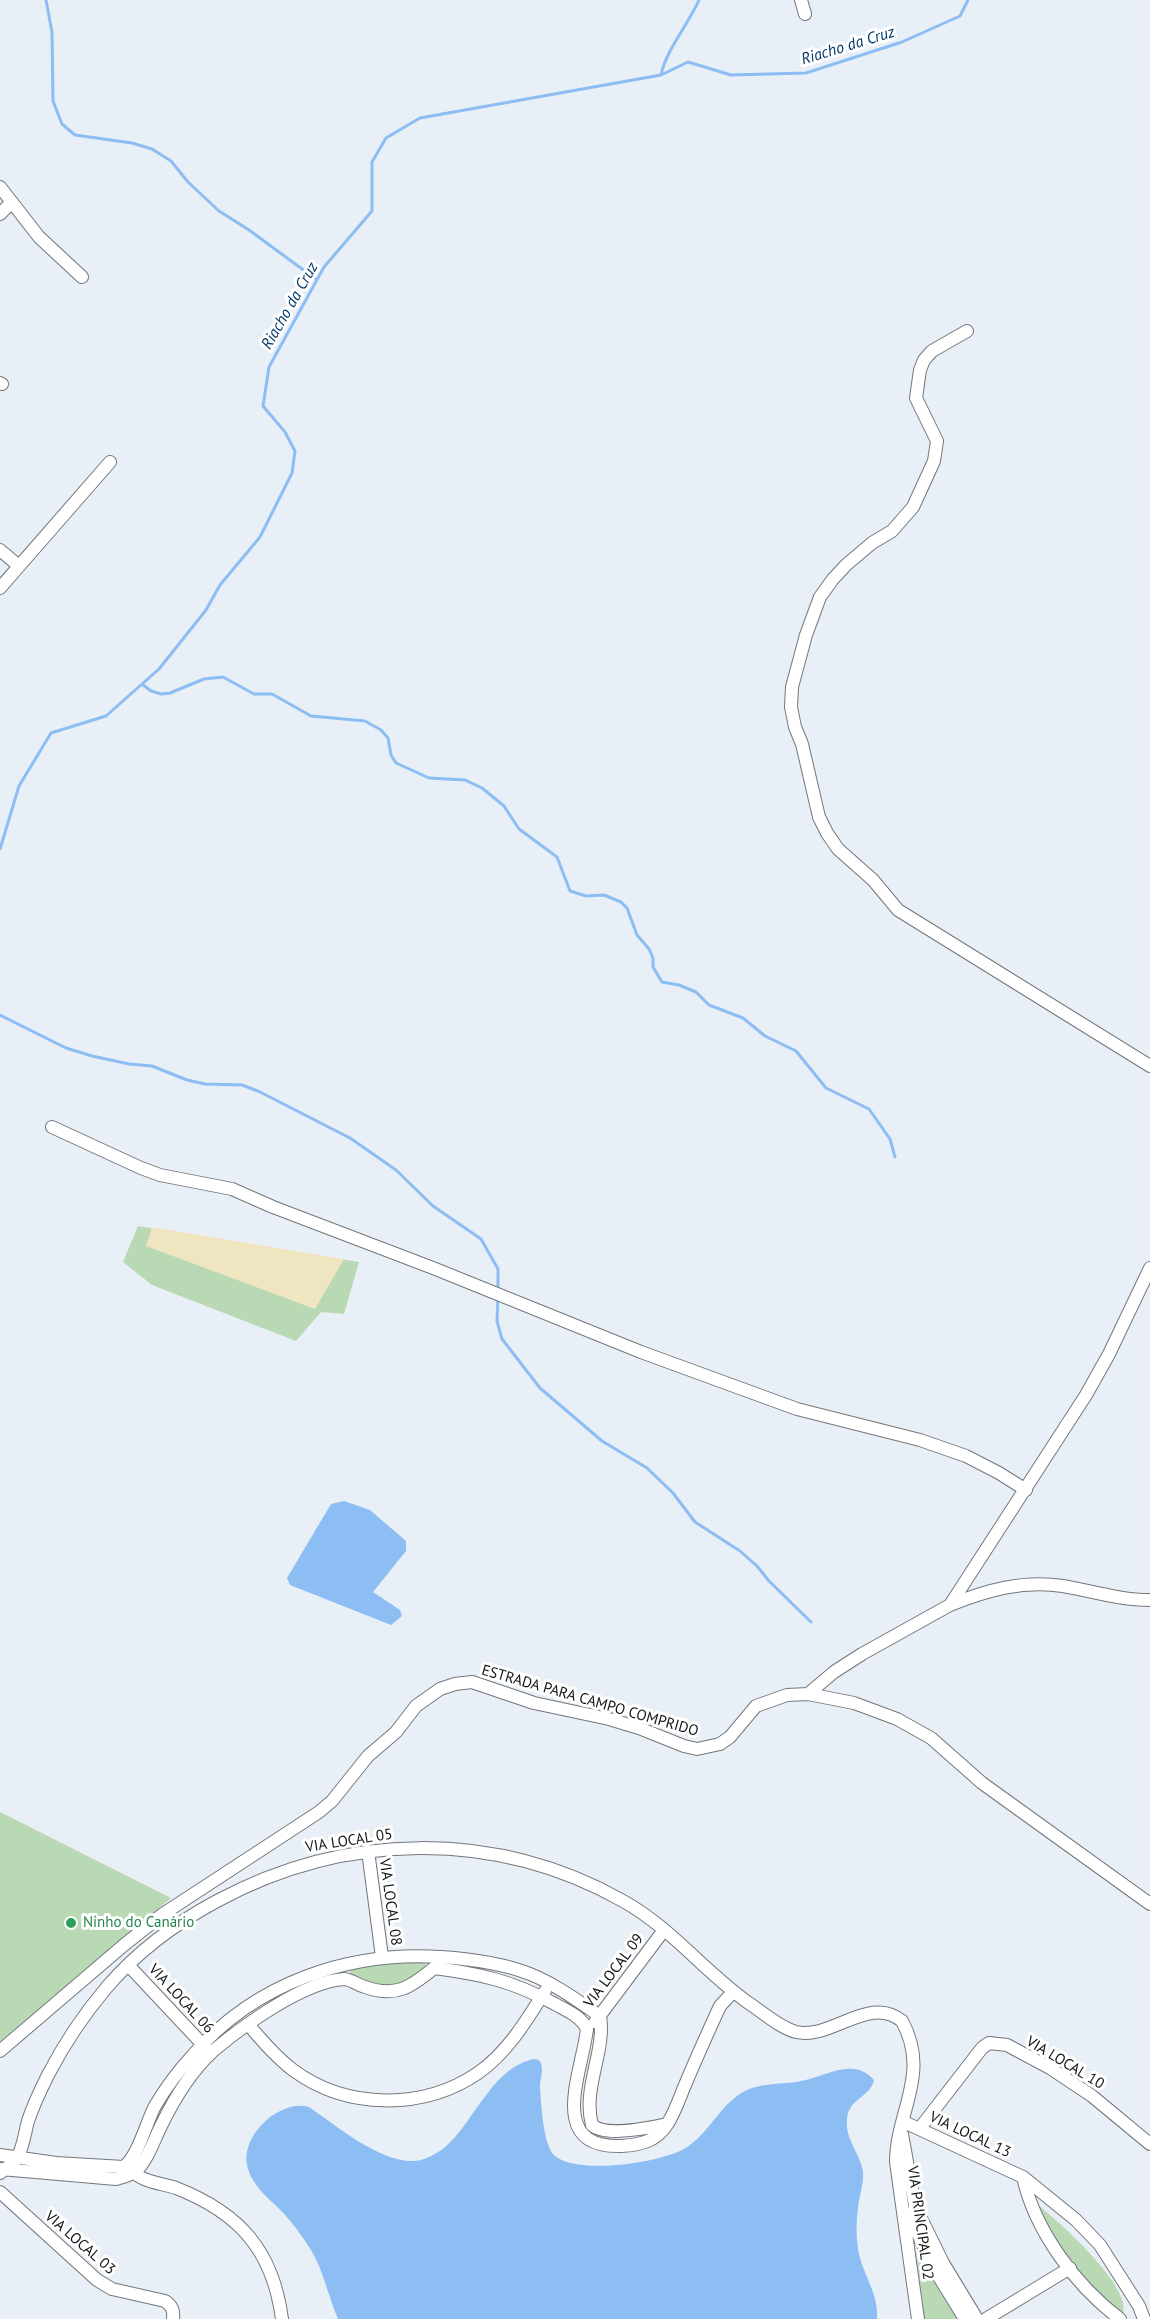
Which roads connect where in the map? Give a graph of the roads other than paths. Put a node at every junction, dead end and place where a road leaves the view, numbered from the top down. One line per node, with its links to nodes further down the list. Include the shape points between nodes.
1 (801, 0): 2 (street)
2 (805, 14)
3 (0, 187): 4 (street)
4 (12, 202): 5 (street); 6 (street, via 39,237)
5 (0, 214)
6 (82, 277)
7 (967, 331): 12 (street, via 932,351 920,370 916,398 937,441 934,461 913,507 892,531 846,565 820,597 792,687 795,727 819,817 827,833 898,910)
8 (110, 462): 10 (street)
9 (0, 550): 10 (street)
10 (19, 566): 11 (street)
11 (0, 588)
12 (1150, 1066)
13 (52, 1126): 15 (street, via 141,1168 232,1189 641,1353 797,1409 920,1440 966,1456)
14 (1150, 1268): 15 (street, via 1090,1387)
15 (1026, 1490): 17 (street)
16 (1150, 1600): 17 (street, via 1032,1584 1003,1587)
17 (950, 1605): 18 (street, via 853,1660)
18 (808, 1694): 20 (street, ESTRADA PARA CAMPO COMPRIDO, via 854,1703 897,1719 931,1738 991,1790); 34 (street, ESTRADA PARA CAMPO COMPRIDO, via 788,1695 756,1706 730,1737 720,1744 697,1749 609,1719 534,1702 472,1682 440,1689 416,1706 319,1812 163,1914)
19 (368, 1851): 21 (street, VIA LOCAL 05, via 434,1848 516,1859 596,1887 624,1901); 22 (street, VIA LOCAL 08); 25 (street, VIA LOCAL 05, via 305,1863 235,1891 192,1914)
20 (1150, 1904)
21 (664, 1930): 28 (street, VIA LOCAL 05); 30 (street, VIA LOCAL 09)
22 (382, 1957): 23 (street, via 403,1955); 24 (street)
23 (435, 1962): 26 (street, via 413,1984 390,1992 363,1987); 27 (street, via 462,1958 531,1975); 29 (street, via 496,1978)
24 (342, 1964): 26 (street); 33 (street, via 289,1983 238,2014)
25 (129, 1966): 33 (street, VIA LOCAL 06); 42 (street, VIA LOCAL 05, via 89,2010 48,2075)
26 (346, 1978): 31 (street, via 296,1995)
27 (549, 1984): 29 (street); 30 (street)
28 (733, 1992): 37 (street, via 720,2006); 38 (street, VIA PRINCIPAL 02, via 796,2032 817,2031 876,2012 895,2015 906,2028 912,2052 911,2093)
29 (541, 1997): 31 (street, via 520,2030 479,2073 445,2091 406,2101 371,2101 317,2085 277,2058); 32 (street, via 576,2015)
30 (600, 2016): 32 (street, VIA LOCAL 09); 35 (street, via 601,2038 591,2086)
31 (248, 2024): 33 (street)
32 (587, 2029): 36 (street, via 574,2107)
33 (207, 2048): 43 (street, via 156,2105)
34 (0, 2051)
35 (590, 2120): 36 (street); 37 (street, via 597,2129 621,2131)
36 (576, 2124): 37 (street, via 586,2139 609,2146 645,2144)
37 (668, 2124)
38 (902, 2127): 39 (street, VIA LOCAL 13); 47 (street); 51 (street, VIA PRINCIPAL 02, via 896,2162)
39 (920, 2128): 40 (street, VIA LOCAL 10, via 982,2048 998,2043 1050,2068 1092,2096); 45 (street, VIA LOCAL 13)
40 (1150, 2144)
41 (0, 2155): 42 (street)
42 (18, 2158): 43 (street); 44 (street)
43 (130, 2169): 44 (street, via 116,2179); 49 (street, via 143,2178 194,2196 237,2222 265,2259)
44 (1, 2170)
45 (1023, 2177): 48 (street, via 1039,2222); 56 (street, VIA LOCAL 13, via 1100,2245)
46 (0, 2192): 50 (street, VIA LOCAL 03, via 97,2280 112,2289 165,2301 171,2305)
47 (915, 2206): 52 (street, via 917,2231 933,2267); 53 (street)
48 (1070, 2268): 54 (street); 55 (street)
49 (282, 2318)
50 (173, 2319)
51 (918, 2319)
52 (965, 2319)
53 (977, 2319)
54 (986, 2319)
55 (1120, 2319)
56 (1144, 2319)

